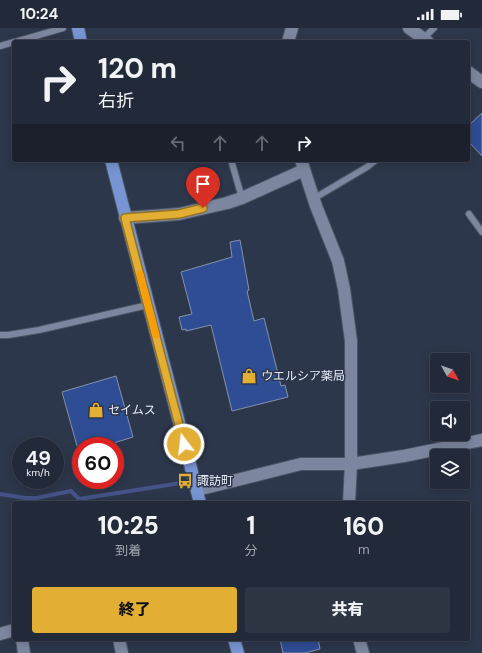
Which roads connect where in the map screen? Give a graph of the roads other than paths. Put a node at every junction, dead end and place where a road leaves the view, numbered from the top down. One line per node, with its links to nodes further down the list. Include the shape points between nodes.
1 (63, 28): 6 (lane)
2 (78, 28): 7 (main road)
3 (292, 28): 8 (street)
4 (409, 28): 9 (street)
5 (434, 28): 9 (lane)
6 (21, 40)
7 (81, 40)
8 (289, 40)
9 (426, 40)
10 (12, 43): 11 (lane)
11 (0, 46)
12 (470, 73): 13 (street)
13 (482, 82)
14 (111, 162): 21 (main road)
15 (232, 162): 18 (lane)
16 (373, 162): 19 (lane)
17 (302, 165): 18 (street); 19 (street)
18 (242, 198): 21 (street, via 179,214)
19 (313, 198): 26 (street, via 338,261 344,289 351,341)
20 (469, 214): 22 (lane)
21 (125, 218): 23 (main road)
22 (482, 232)
23 (148, 305): 24 (lane, via 39,330); 27 (main road)
24 (0, 335)
25 (482, 440): 26 (street)
26 (351, 464): 27 (street, via 301,464); 29 (street)
27 (197, 490): 28 (main road)
28 (200, 501)
29 (349, 501)
30 (12, 631): 31 (street)
31 (0, 634)
32 (22, 641): 36 (street)
33 (119, 641): 37 (street)
34 (235, 641): 38 (main road)
35 (359, 641): 39 (street)
36 (24, 653)
37 (122, 653)
38 (238, 653)
39 (361, 653)

